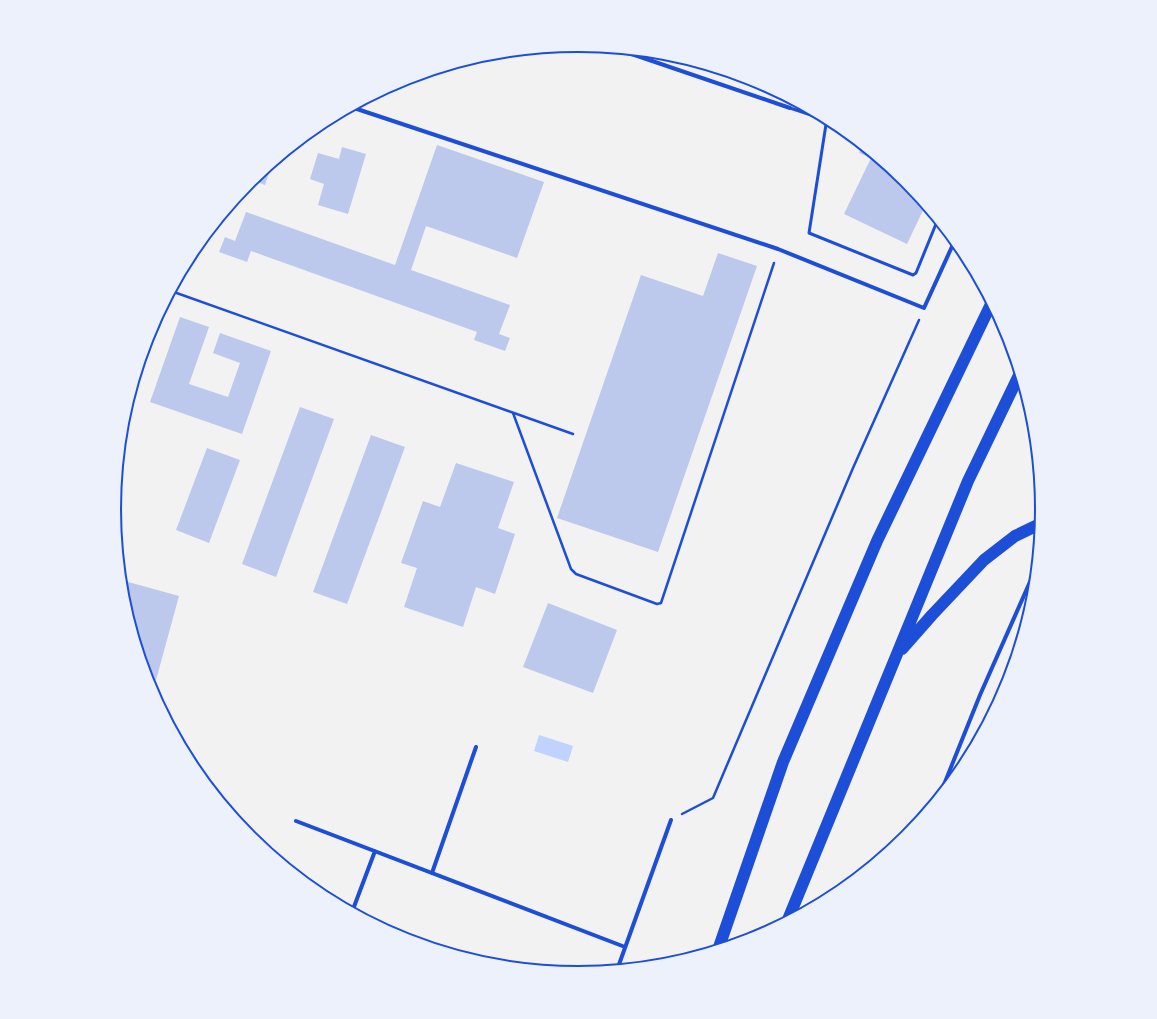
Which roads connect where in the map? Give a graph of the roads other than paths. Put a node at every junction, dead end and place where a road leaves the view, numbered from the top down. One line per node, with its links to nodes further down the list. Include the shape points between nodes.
1 (637, 56): 2 (street)
2 (790, 108): 4 (lane)
3 (357, 109): 7 (street, via 778,249 924,308)
4 (807, 113)
5 (826, 125): 6 (lane, via 809,233 913,275)
6 (936, 225)
7 (952, 246)
8 (989, 308): 21 (highway, via 878,541 786,755)
9 (1017, 380): 12 (highway, via 968,481)
10 (1035, 526): 12 (highway, via 1015,536 984,560)
11 (1030, 582): 14 (street)
12 (895, 657): 20 (highway)
13 (476, 747): 18 (street)
14 (945, 783)
15 (671, 820): 22 (street)
16 (296, 821): 17 (street)
17 (375, 851): 18 (street); 19 (street)
18 (432, 873): 22 (street)
19 (354, 908)
20 (790, 915)
21 (720, 945)
22 (625, 947): 23 (street)
23 (620, 965)

